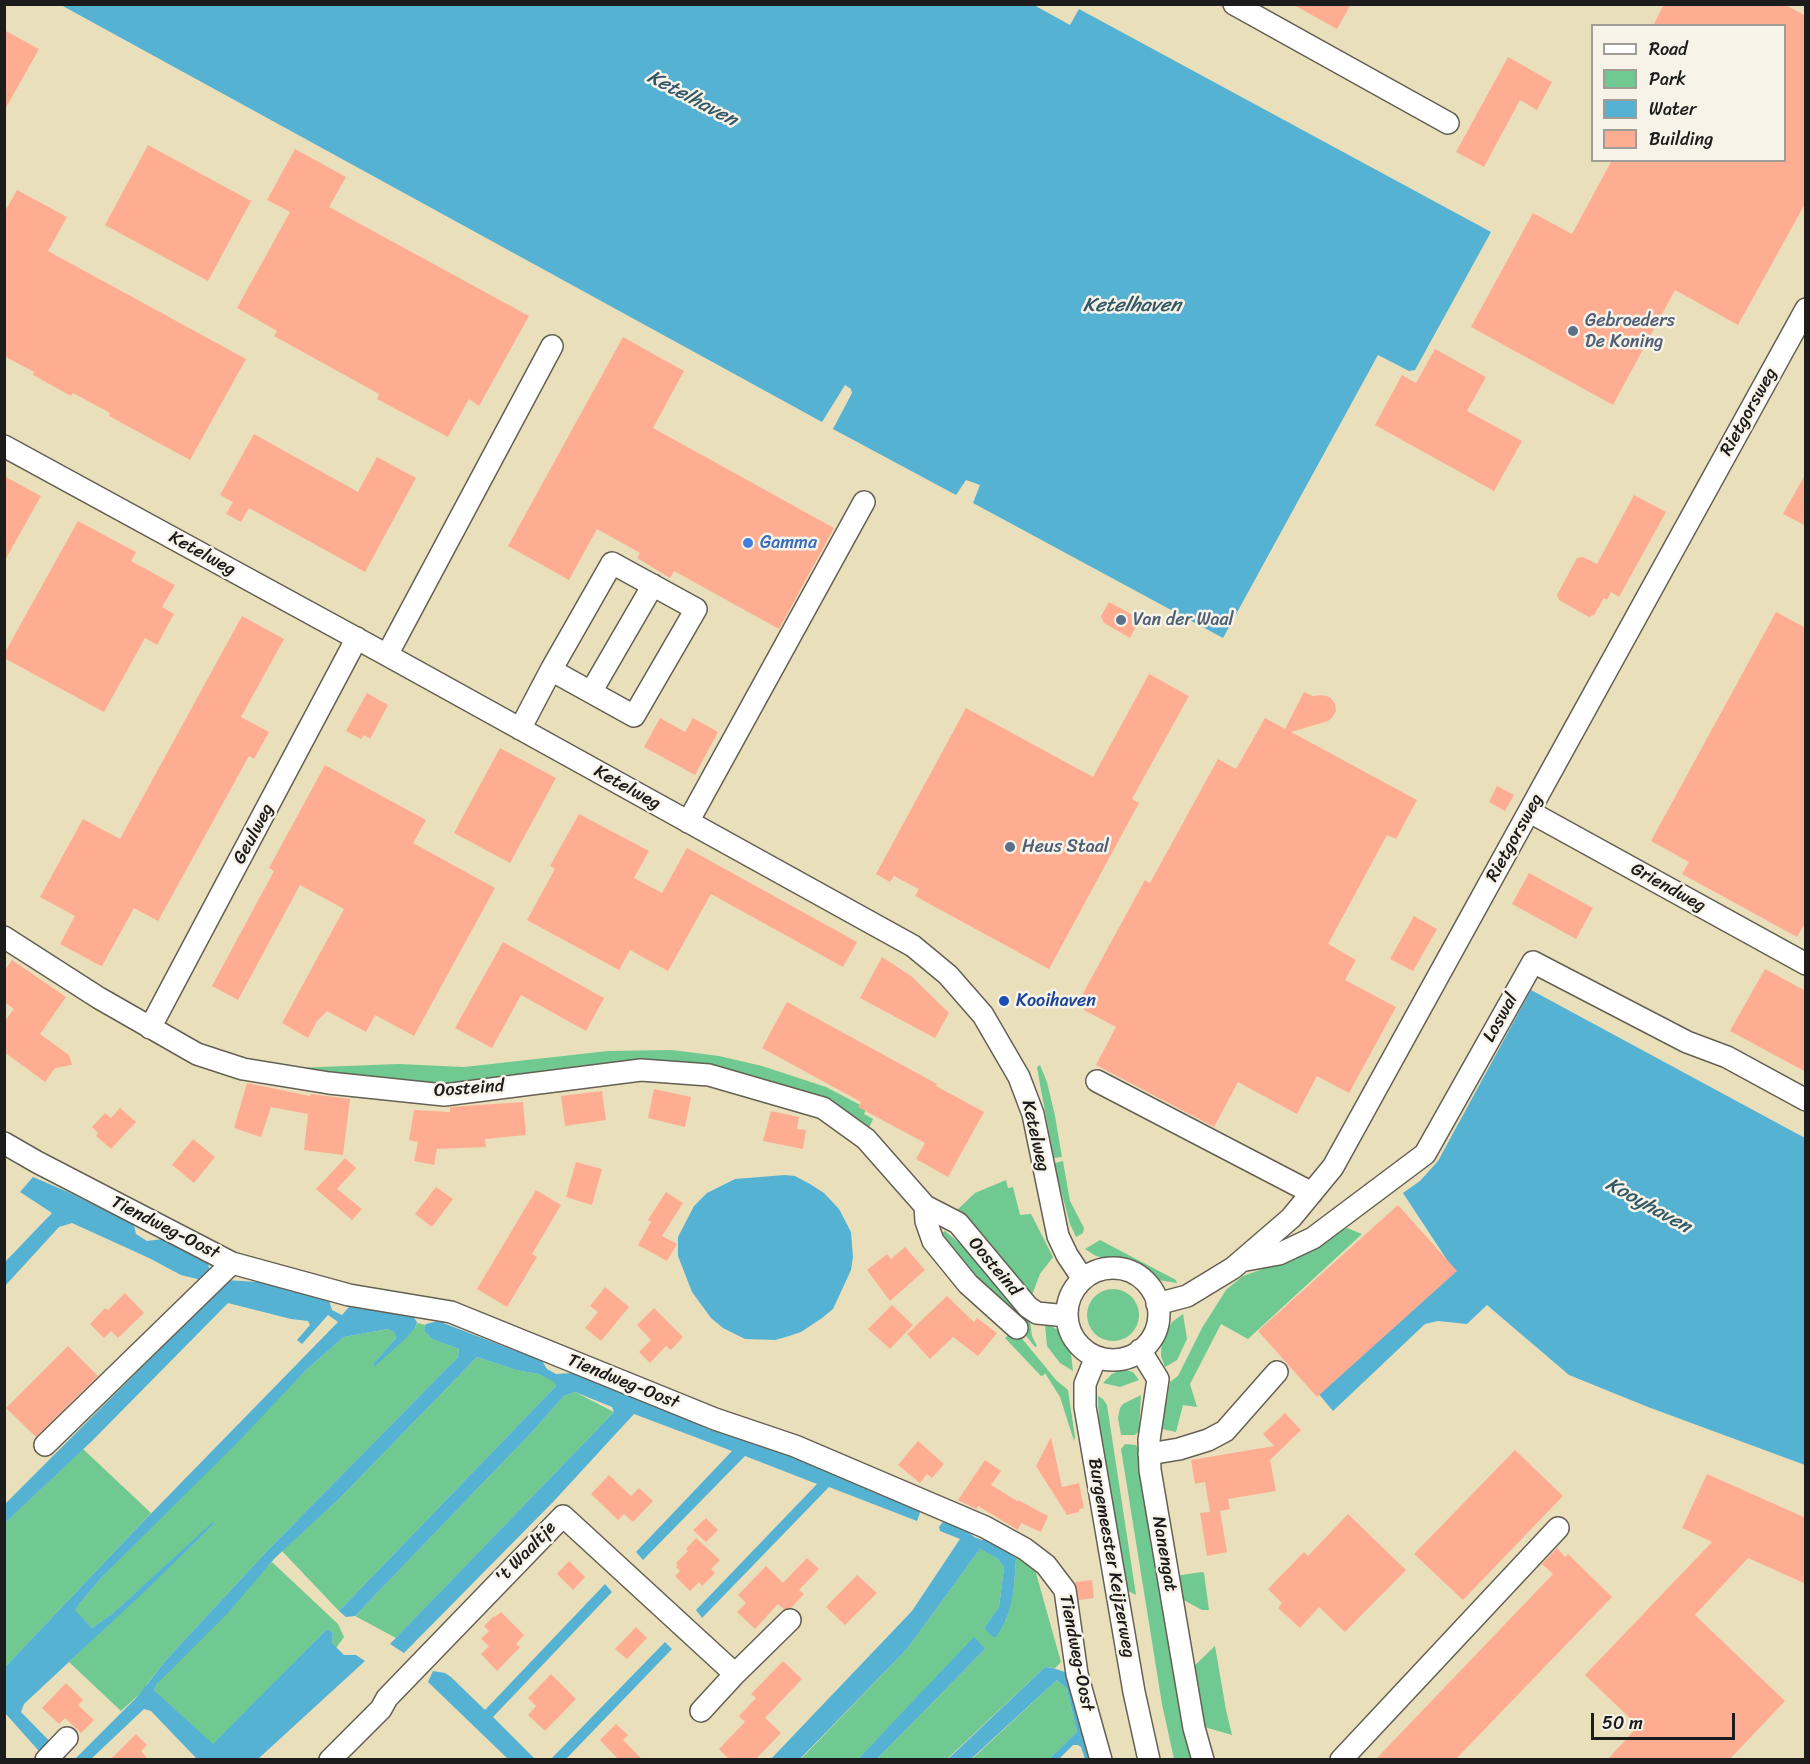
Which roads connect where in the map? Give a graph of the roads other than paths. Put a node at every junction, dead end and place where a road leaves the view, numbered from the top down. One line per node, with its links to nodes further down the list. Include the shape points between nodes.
1 (1234, 4): 2 (street)
2 (1448, 123)
3 (1806, 309): 13 (street, Rietgorsweg)
4 (552, 346): 9 (street)
5 (4, 446): 8 (street, Ketelweg)
6 (864, 502): 14 (street)
7 (652, 585): 10 (street, via 612,563); 11 (street); 11 (street, via 696,609 634,716)
8 (357, 638): 9 (street, Ketelweg); 17 (street, Geulweg)
9 (387, 655): 12 (street, Ketelweg)
10 (551, 670): 11 (street); 12 (street)
11 (591, 692)
12 (520, 729): 14 (street, Ketelweg)
13 (1530, 812): 16 (street, Griendweg); 21 (street, Rietgorsweg, via 1338,1157)
14 (688, 822): 25 (street, Ketelweg, via 913,946 948,975 983,1015 1019,1077 1030,1105 1058,1236)
15 (4, 937): 17 (street, Oosteind)
16 (1806, 964)
17 (150, 1028): 22 (street, Oosteind, via 197,1054 243,1069 444,1095 641,1070 709,1075 823,1108 866,1139)
18 (1097, 1081): 21 (street)
19 (1806, 1100): 23 (street, Loswal, via 1533,962 1425,1154 1313,1238 1279,1254)
20 (4, 1143): 24 (street, Tiendweg-Oost)
21 (1312, 1193): 23 (street, Rietgorsweg, via 1291,1218)
22 (925, 1206): 27 (street, Oosteind, via 958,1223 1037,1314); 28 (street, Oosteind, via 933,1241 968,1284)
23 (1242, 1260): 26 (street, Rietgorsweg, via 1187,1296)
24 (230, 1265): 32 (street); 39 (street, Tiendweg-Oost, via 350,1295 451,1312 716,1419 795,1446 985,1527 1026,1549 1046,1565 1065,1590 1077,1674)
25 (1083, 1279): 26 (street, via 1107,1269 1127,1271 1149,1286); 27 (street, via 1071,1296)
26 (1157, 1304): 29 (street, via 1158,1322 1147,1345)
27 (1067, 1316): 30 (street, via 1076,1341)
28 (1017, 1328)
29 (1140, 1350): 30 (street, via 1119,1359); 33 (street, Nanengat, via 1158,1380)
30 (1096, 1357): 40 (street, Burgemeester Keijzerweg, via 1085,1384 1085,1407)
31 (1277, 1372): 33 (street, via 1226,1431 1179,1449)
32 (45, 1445)
33 (1149, 1454): 41 (street, Nanengat, via 1194,1728)
34 (1558, 1528): 42 (street)
35 (790, 1620): 36 (street)
36 (735, 1674): 37 (street); 38 (street, 't Waaltje, via 563,1515)
37 (701, 1711)
38 (330, 1760)
39 (1101, 1760)
40 (1149, 1760)
41 (1203, 1760)
42 (1341, 1760)

